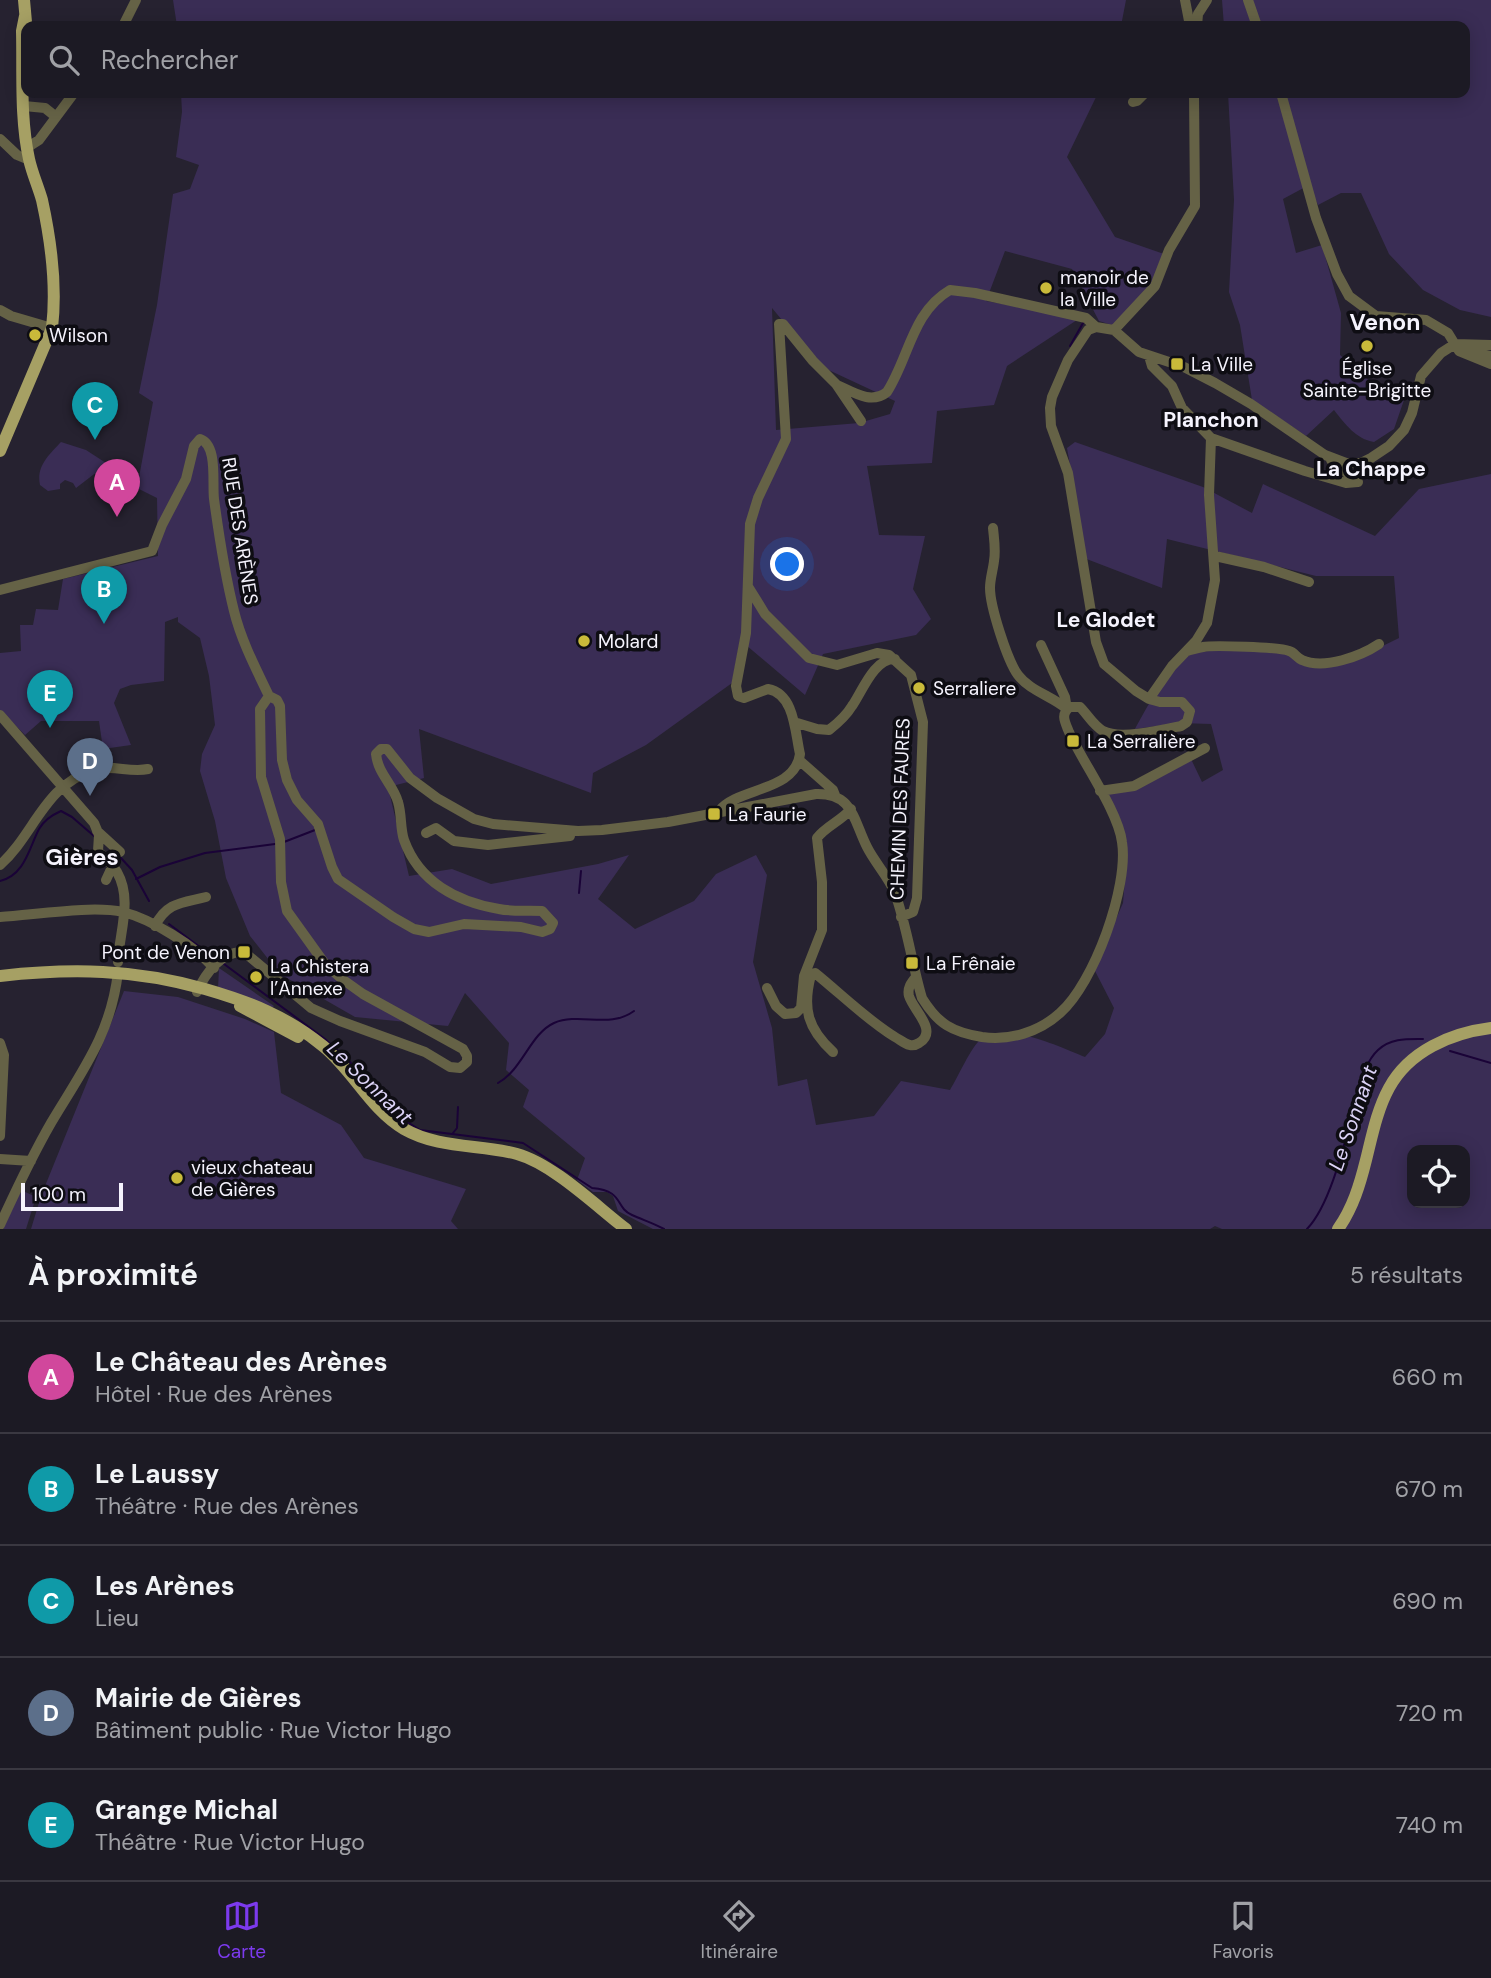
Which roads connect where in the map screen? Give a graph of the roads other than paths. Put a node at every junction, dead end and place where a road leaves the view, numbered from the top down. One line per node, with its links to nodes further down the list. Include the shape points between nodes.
1 (24, 0): 6 (main road)
2 (136, 0): 7 (street)
3 (1185, 0): 8 (street)
4 (1207, 0): 9 (street)
5 (1248, 0): 10 (street)
6 (25, 21)
7 (126, 21)
8 (1189, 21)
9 (1197, 21)
10 (1255, 21)
11 (70, 98): 17 (street)
12 (1138, 98): 16 (street)
13 (1194, 98): 23 (street, via 1195,206 1169,250 1155,286)
14 (1282, 98): 25 (street, via 1316,218 1349,296 1376,316 1426,320 1448,333)
15 (27, 102): 17 (street); 19 (main road)
16 (1133, 102)
17 (55, 117): 19 (street)
18 (0, 139): 19 (street, via 17,155)
19 (28, 153): 22 (main road, via 50,245)
20 (0, 310): 22 (street)
21 (1096, 327): 23 (street); 29 (street, via 1086,318 950,290 920,320 887,392 871,398); 44 (street, via 1088,330 1069,360 1052,397 1050,421 1068,472 1100,656 1112,672)
22 (52, 328): 32 (main road)
23 (1114, 330): 26 (street)
24 (1491, 345): 25 (street)
25 (1457, 347): 27 (street); 28 (street); 33 (street, via 1441,353 1426,368 1404,430 1389,446 1361,463)
26 (1149, 356): 31 (street, via 1182,408); 33 (street, via 1184,366 1215,383)
27 (1491, 356)
28 (1491, 364)
29 (836, 384): 30 (street); 37 (street, via 780,323 786,439 755,506)
30 (861, 421)
31 (1211, 438): 33 (street, via 1305,471 1358,482); 35 (street, via 1209,495)
32 (0, 448)
33 (1325, 455)
34 (993, 528): 45 (street, via 990,589 995,617 1018,675)
35 (1215, 556): 36 (street); 41 (street, via 1207,624)
36 (1309, 582)
37 (748, 586): 42 (street, via 765,614 809,658 836,665 877,653); 47 (street, via 738,696 773,690 786,702)
38 (0, 590): 43 (street, RUE DES ARÈNES, via 152,551 186,479 194,446 204,440 210,447 234,612)
39 (1379, 644): 41 (street, via 1364,654 1325,662 1303,661 1290,651 1272,648 1205,646)
40 (1041, 645): 45 (street)
41 (1183, 653): 44 (street)
42 (895, 659): 47 (street, via 887,660 872,674 852,708 829,730); 66 (street, CHEMIN DES FAURES, via 911,675 923,722 917,898 913,912)
43 (268, 696): 56 (street, via 280,706 282,760 291,790 320,828 338,879 408,926 429,932 464,924 542,932 553,923 542,911 498,909 442,890 423,874 404,839 398,801 381,772 376,754 381,749 387,749 410,778 474,819); 68 (street, via 260,709 261,777 281,843 287,911 325,964 363,994 463,1049 467,1062 460,1068 450,1067 425,1052 311,1008 244,952 230,952)
44 (1149, 699): 45 (street, via 1182,702 1191,711 1187,722 1116,734 1104,732 1080,707)
45 (1067, 709): 52 (street, via 1063,719)
46 (0, 715): 51 (street)
47 (794, 722): 49 (street)
48 (1205, 748): 52 (street, via 1135,786)
49 (799, 760): 53 (street); 55 (street, via 789,775 737,797)
50 (148, 769): 51 (street, via 95,769)
51 (63, 786): 58 (street, via 94,823); 60 (street)
52 (1100, 791): 71 (street, via 1122,841 1118,900 1076,995 1061,1012 1023,1035 973,1035 946,1026 930,1012)
53 (835, 795): 54 (street); 55 (street, via 816,794)
54 (851, 809): 66 (street, via 894,892); 73 (street, via 817,838 822,930 804,976 801,1008 785,1014)
55 (718, 813): 56 (street)
56 (578, 831): 57 (street, via 574,836 488,845 454,841 436,828)
57 (426, 833)
58 (98, 837): 59 (street); 61 (street, via 98,851)
59 (120, 852)
60 (0, 865)
61 (115, 869): 62 (street); 64 (street)
62 (106, 880)
63 (206, 897): 67 (street, via 170,907)
64 (125, 913): 65 (street, via 85,910); 67 (street); 69 (street)
65 (0, 917)
66 (901, 917): 71 (street)
67 (155, 926): 68 (street)
68 (217, 963): 74 (street)
69 (117, 971): 70 (main road); 72 (main road); 74 (main road); 80 (street, via 112,1006 97,1048)
70 (0, 976)
71 (916, 977): 77 (street, via 909,985 909,997 927,1032 924,1040 909,1045 815,973 811,975 806,1005 809,1021)
72 (0, 982)
73 (768, 988)
74 (205, 992): 82 (main road, via 250,1002 296,1026 332,1054 404,1129 438,1142 517,1154 534,1161)
75 (1491, 1028): 83 (main road, via 1441,1041 1398,1074 1377,1120 1358,1193)
76 (0, 1043): 78 (street, via 4,1055)
77 (833, 1052)
78 (0, 1136)
79 (0, 1158): 80 (street)
80 (31, 1160): 81 (street)
81 (0, 1224)
82 (626, 1229)
83 (1339, 1229)

